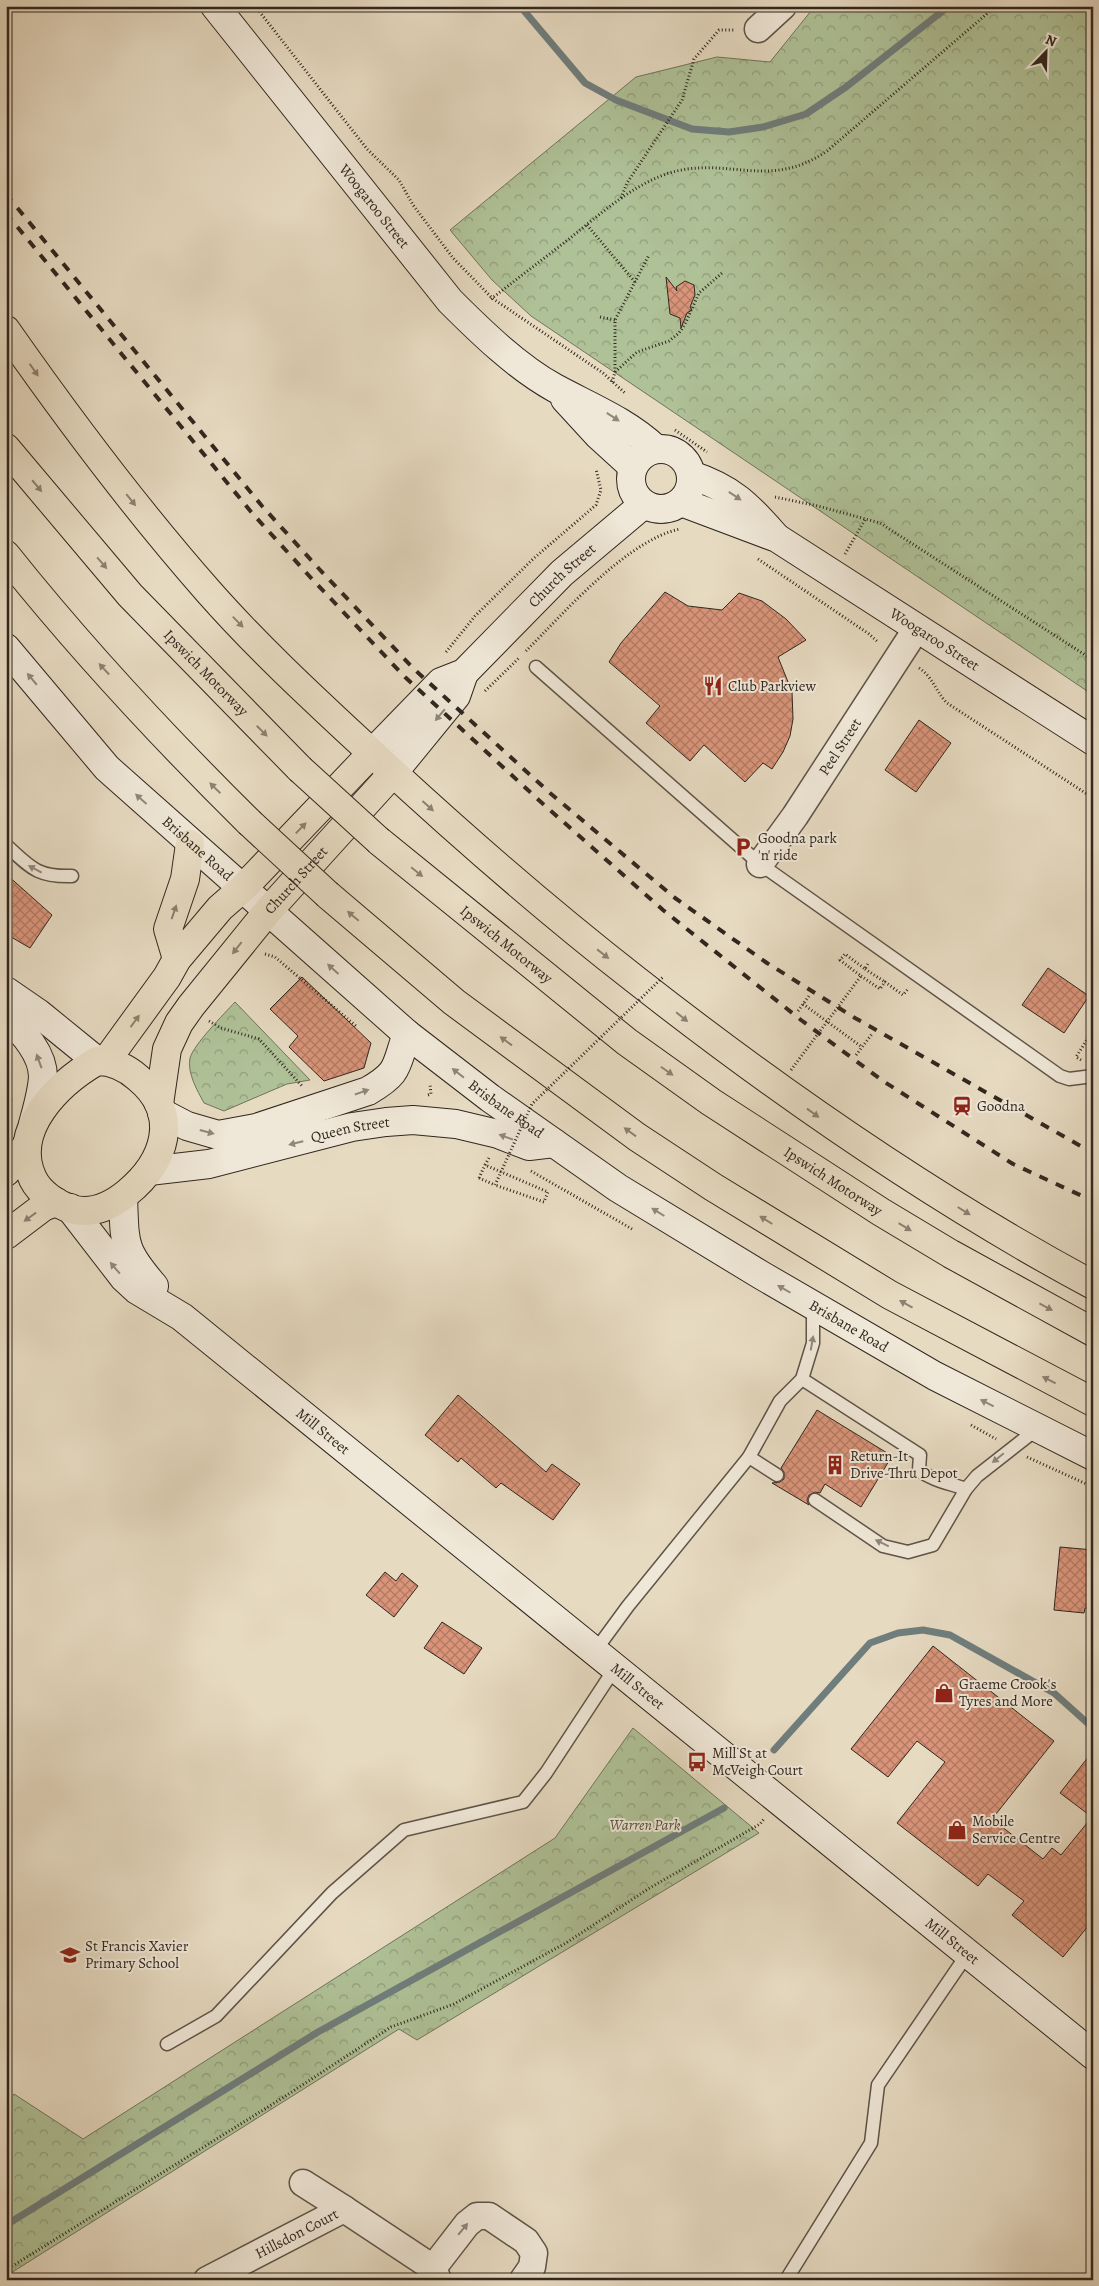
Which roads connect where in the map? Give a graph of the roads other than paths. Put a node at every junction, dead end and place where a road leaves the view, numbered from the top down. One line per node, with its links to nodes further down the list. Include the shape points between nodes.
1 (215, 6): 5 (street, Woogaroo Street, via 430,278 468,319 554,387 608,414)
2 (782, 6): 3 (street)
3 (758, 29)
4 (6, 330): 19 (main road, one-way to 19, via 115,479 205,587 270,656)
5 (614, 432): 6 (street, Woogaroo Street); 8 (street, Woogaroo Street)
6 (665, 439): 8 (street); 9 (street, Woogaroo Street, via 688,465)
7 (6, 448): 44 (main road, Ipswich Motorway, one-way to 44, bridge, via 130,595 300,769 379,841 627,1042 711,1102 896,1222)
8 (633, 467): 10 (street, via 632,487)
9 (691, 475): 11 (street); 12 (street, Woogaroo Street, one-way to 12, via 714,482 748,505)
10 (644, 504): 11 (street, via 663,509 672,507); 17 (street, Church Street, via 562,573)
11 (684, 515): 12 (street, Woogaroo Street)
12 (777, 538): 14 (street, Woogaroo Street)
13 (6, 555): 46 (main road, one-way to 13, bridge, via 890,1295 793,1237 668,1157 454,1002 328,895 249,822 82,646)
14 (917, 628): 18 (street, Woogaroo Street); 23 (street, Peel Street, via 795,816)
15 (6, 648): 21 (street, Brisbane Road, one-way to 15, via 107,768)
16 (536, 667): 23 (lane)
17 (464, 673): 19 (street, Church Street, via 441,682); 20 (street, Church Street, one-way to 20, via 456,696)
18 (1093, 741)
19 (372, 753): 20 (main road); 25 (main road, Church Street, one-way to 19)
20 (393, 772): 26 (main road, Church Street); 41 (main road, one-way to 41, via 451,827 557,918 762,1077 910,1177)
21 (190, 844): 25 (street, Brisbane Road); 27 (main road, one-way to 21, via 168,929 185,879)
22 (6, 845): 24 (lane, one-way to 22, via 52,876 31,868)
23 (760, 864): 32 (lane, via 1060,1076 1069,1079)
24 (72, 876)
25 (243, 888): 26 (street, Brisbane Road); 27 (main road, Church Street, via 220,908)
26 (268, 911): 30 (street, Brisbane Road, one-way to 26); 33 (main road, Church Street, one-way to 33, via 179,1023 167,1049)
27 (177, 959): 31 (main road, Church Street, one-way to 27, via 167,977)
28 (6, 991): 31 (street)
29 (6, 1019): 34 (street, one-way to 29, via 43,1075 33,1047)
30 (407, 1034): 33 (street, Queen Street, one-way to 30, via 187,1126 218,1135 256,1128 368,1091 381,1083 393,1074 399,1064); 35 (street, Brisbane Road, one-way to 30)
31 (102, 1061): 33 (main road, via 134,1074 148,1086); 34 (main road, via 62,1086 47,1103)
32 (1093, 1076)
33 (161, 1108): 36 (main road, via 162,1146)
34 (30, 1135): 37 (main road); 39 (main road, via 26,1157 32,1178 42,1192)
35 (554, 1143): 36 (street, Queen Street, one-way to 36, via 529,1146 498,1134 456,1124 413,1120 352,1127 209,1164); 42 (street, Brisbane Road, one-way to 35, via 634,1198)
36 (149, 1171): 38 (main road)
37 (6, 1172)
38 (123, 1197): 39 (main road, via 84,1211); 43 (street, Mill Street, via 127,1251)
39 (63, 1205): 40 (main road, one-way to 40, via 43,1207); 43 (street, Mill Street, one-way to 39, via 137,1290 124,1278)
40 (6, 1236)
41 (1093, 1285)
42 (813, 1306): 45 (lane, one-way to 42, via 813,1343); 47 (street, Brisbane Road, one-way to 42, via 935,1376)
43 (182, 1317): 53 (street, Mill Street)
44 (1093, 1332)
45 (802, 1379): 49 (lane, via 780,1401); 51 (lane, via 920,1455 919,1470 932,1480)
46 (1093, 1402)
47 (1037, 1429): 48 (street, Brisbane Road); 51 (lane, one-way to 51, via 977,1476)
48 (1093, 1456)
49 (749, 1457): 50 (lane); 53 (lane, via 628,1606)
50 (777, 1475)
51 (966, 1489): 52 (lane, one-way to 52, via 933,1545 908,1552 884,1546)
52 (815, 1500)
53 (605, 1660): 54 (street, Mill Street); 55 (lane, via 546,1773 523,1802 404,1830 332,1893 216,2016)
54 (968, 1953): 56 (street, Mill Street); 62 (lane, via 878,2086 871,2143)
55 (167, 2044)
56 (1093, 2055)
57 (303, 2183): 58 (street)
58 (344, 2209): 59 (street, Hillsdon Court); 60 (street, Hillsdon Court)
59 (436, 2274): 61 (street, Hillsdon Court, one-way to 61, via 467,2224 477,2216 489,2216 526,2241 534,2253 532,2267)
60 (207, 2280)
61 (523, 2280)
62 (786, 2280)

